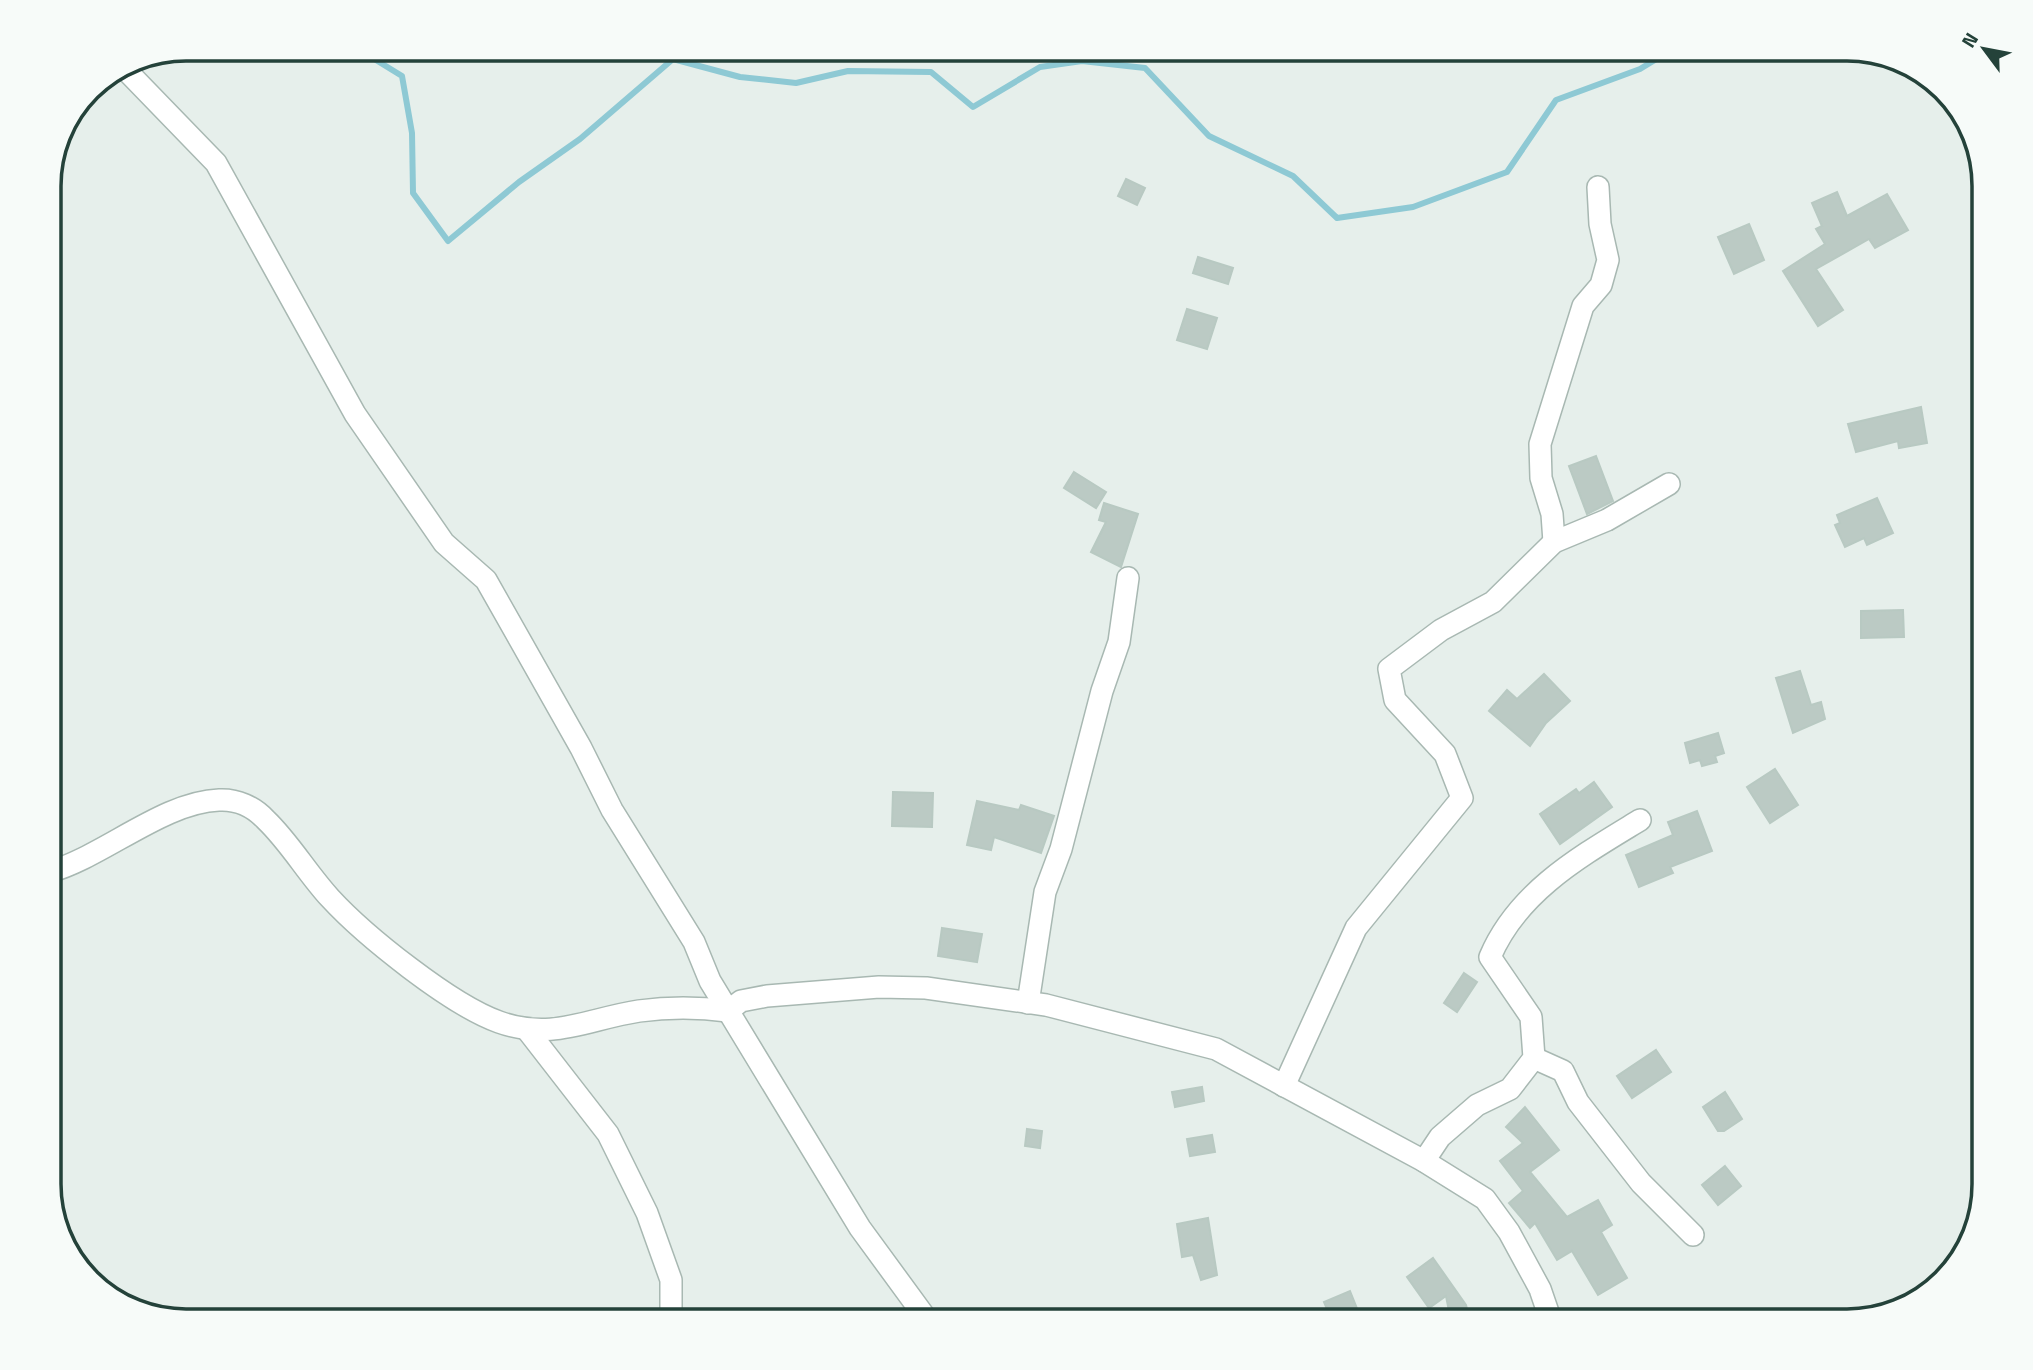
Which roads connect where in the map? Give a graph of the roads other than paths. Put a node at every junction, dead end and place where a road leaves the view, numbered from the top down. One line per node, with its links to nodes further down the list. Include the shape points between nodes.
1 (130, 74): 9 (street, via 216,163 355,414 444,543 486,580 612,810 694,942)
2 (1598, 187): 4 (street, via 1608,260 1601,285 1583,306 1540,444)
3 (1669, 484): 4 (street, via 1607,520)
4 (1554, 542): 12 (street, via 1493,602 1441,630 1389,669 1395,700 1445,754 1462,798 1356,928)
5 (1128, 578): 8 (street, via 1119,642 1045,892)
6 (1640, 820): 11 (street, via 1541,885 1500,934 1490,957 1531,1017)
7 (62, 866): 10 (street, via 166,816 200,804 234,801 266,820 331,899 431,982 462,1005)
8 (1028, 1003): 9 (street, via 926,988 879,987 767,996 741,1001); 12 (street, via 1216,1049)
9 (728, 1011): 10 (street, via 685,1006 639,1011 560,1030); 16 (street, via 860,1228)
10 (528, 1031): 15 (street, via 614,1145 647,1213 671,1280)
11 (1534, 1058): 13 (street, via 1510,1089 1477,1105 1440,1137); 14 (street, via 1563,1071 1578,1102 1642,1184)
12 (1284, 1086): 13 (street)
13 (1424, 1161): 17 (street, via 1485,1199 1509,1232)
14 (1693, 1236)
15 (671, 1309)
16 (919, 1309)
17 (1546, 1309)

